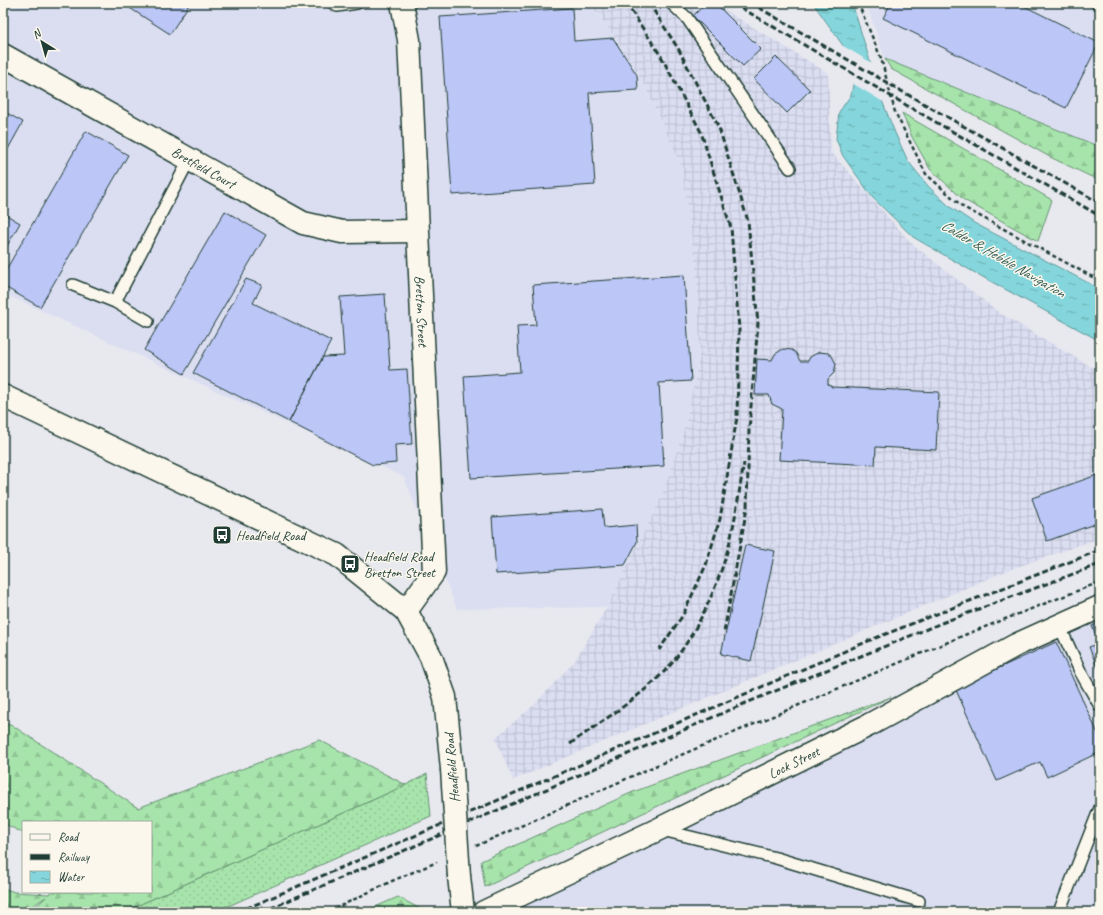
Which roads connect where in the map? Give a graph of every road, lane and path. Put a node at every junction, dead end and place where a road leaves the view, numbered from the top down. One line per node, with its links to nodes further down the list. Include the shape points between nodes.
1 (333, 3): 2 (lane, via 337,6)
2 (357, 3)
3 (402, 3): 11 (street, Bretton Street, via 409,40)
4 (671, 3): 10 (lane, via 687,18)
5 (858, 3): 12 (path, via 881,58 895,112 926,174 963,207)
6 (1097, 3): 7 (lane)
7 (1100, 5)
8 (3, 56): 9 (street, Bretfield Court)
9 (189, 160): 11 (street, Bretfield Court, via 303,223 342,232); 14 (lane)
10 (790, 168)
11 (417, 232): 19 (street, Bretton Street, via 434,572)
12 (1100, 281)
13 (73, 285): 14 (lane)
14 (115, 302): 15 (lane)
15 (148, 321)
16 (3, 396): 19 (street, Headfield Road, via 337,555)
17 (1100, 582): 24 (path, via 967,634 655,766)
18 (1100, 608): 20 (street, Lock Street)
19 (406, 611): 28 (street, Headfield Road, bridge, via 431,657 445,697)
20 (1059, 625): 21 (lane, via 1081,673); 23 (street, Lock Street, via 1016,645 869,725)
21 (1100, 706)
22 (1100, 808): 30 (lane)
23 (659, 829): 26 (lane, via 776,858); 29 (street, Lock Street)
24 (475, 846)
25 (440, 861): 27 (path)
26 (919, 900)
27 (328, 912)
28 (463, 912)
29 (484, 912)
30 (1059, 912)

